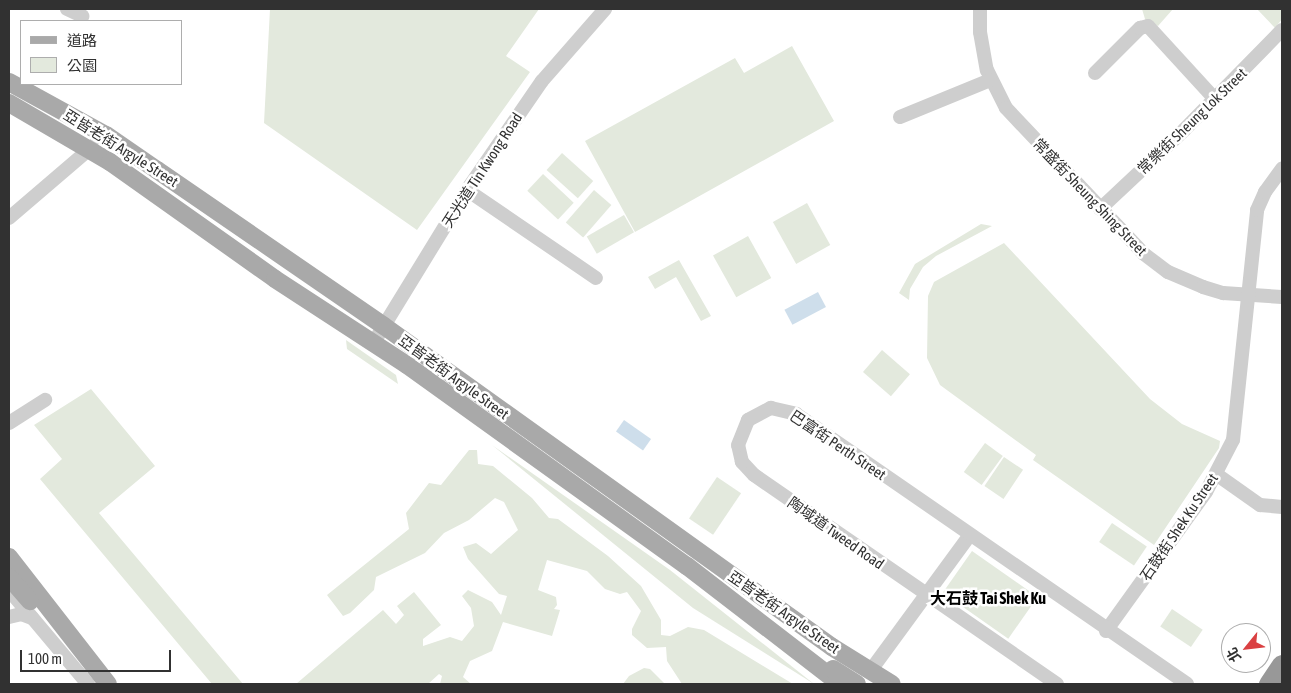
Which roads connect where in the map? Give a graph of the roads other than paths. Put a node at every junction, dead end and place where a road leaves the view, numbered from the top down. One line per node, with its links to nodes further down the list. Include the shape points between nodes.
1 (67, 9): 4 (street)
2 (604, 9): 15 (street, 天光道 Tin Kwong Road, via 542,81)
3 (980, 9): 7 (street, 常盛街 Sheung Shing Street, via 981,45)
4 (82, 16)
5 (1282, 30): 9 (street, 常樂街 Sheung Lok Street)
6 (1095, 73): 9 (street, via 1140,28 1148,26)
7 (990, 80): 11 (street); 16 (street, 常盛街 Sheung Shing Street, via 1013,117)
8 (9, 82): 12 (main road, 亞皆老街 Argyle Street)
9 (1214, 99): 16 (street, 常樂街 Sheung Lok Street)
10 (9, 103): 13 (main road, 亞皆老街 Argyle Street)
11 (900, 117)
12 (106, 135): 13 (street); 21 (main road, 亞皆老街 Argyle Street)
13 (90, 149): 17 (street); 22 (main road, 亞皆老街 Argyle Street, via 284,284)
14 (1282, 169): 19 (street, 石鼓街 Shek Ku Street, via 1265,192 1257,210)
15 (467, 190): 18 (street); 21 (street, 天光道 Tin Kwong Road)
16 (1100, 209): 19 (street, 常盛街 Sheung Shing Street, via 1144,254 1168,272 1203,287)
17 (9, 218)
18 (596, 278)
19 (1247, 296): 20 (street, 常盛街 Sheung Shing Street); 26 (street, 石鼓街 Shek Ku Street, via 1233,440)
20 (1282, 297)
21 (384, 326): 22 (street, 天光道 Tin Kwong Road); 37 (main road, 亞皆老街 Argyle Street)
22 (374, 342): 40 (main road, 亞皆老街 Argyle Street, via 687,566 816,663)
23 (45, 400): 24 (street)
24 (9, 422)
25 (748, 469): 28 (street, 巴富街 Perth Street, via 738,445 748,420 771,408 788,410); 32 (street, 陶域道 Tweed Road)
26 (1216, 474): 27 (street, via 1260,505); 36 (street, 石鼓街 Shek Ku Street)
27 (1282, 507)
28 (968, 536): 32 (street); 36 (street, 巴富街 Perth Street)
29 (9, 557): 35 (main road)
30 (9, 577): 31 (main road)
31 (16, 592): 34 (street); 35 (main road)
32 (926, 595): 41 (street); 46 (street, 陶域道 Tweed Road)
33 (9, 617): 34 (street, via 21,614)
34 (32, 618): 42 (street)
35 (61, 627): 43 (main road)
36 (1106, 631): 47 (street, 巴富街 Perth Street)
37 (832, 647): 40 (main road); 41 (main road, 亞皆老街 Argyle Street)
38 (1282, 652): 48 (main road)
39 (1282, 665): 49 (highway)
40 (839, 673): 41 (main road); 44 (main road)
41 (873, 677): 45 (main road, 亞皆老街 Argyle Street)
42 (88, 684)
43 (108, 684)
44 (857, 684)
45 (892, 684)
46 (1058, 684)
47 (1187, 684)
48 (1261, 684)
49 (1269, 684)

